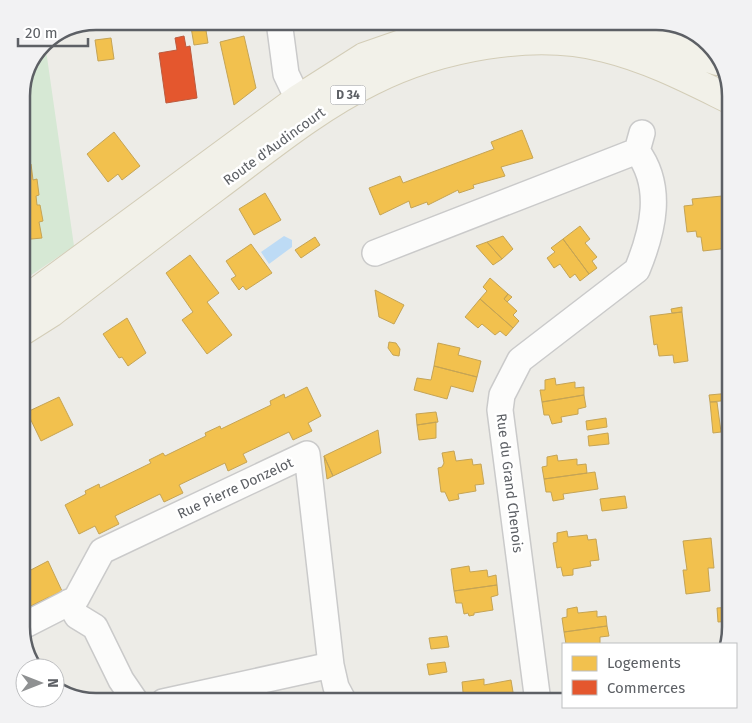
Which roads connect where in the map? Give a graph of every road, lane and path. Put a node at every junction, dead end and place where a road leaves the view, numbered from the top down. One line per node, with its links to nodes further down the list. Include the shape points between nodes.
1 (280, 30): 8 (street, via 286,74)
2 (450, 30): 8 (main road, Route d'Audincourt / D 34, via 364,57)
3 (617, 30): 5 (main road, Route d'Audincourt / D 34)
4 (686, 38): 5 (main road)
5 (657, 41): 6 (main road, Route d'Audincourt / D 34)
6 (710, 59)
7 (722, 96): 11 (main road, Route d'Audincourt / D 34, via 666,68 604,48 548,41 488,43 425,61 372,81 305,121)
8 (298, 99): 10 (main road, Route d'Audincourt / D 34)
9 (375, 253): 18 (street, Rue du Grand Chenois, via 640,142 653,181 653,206 645,251 637,270 520,360 502,395 500,410)
10 (30, 296)
11 (30, 326)
12 (70, 602): 13 (street, Rue Pierre Donzelot); 14 (street, Rue Pierre Donzelot, via 76,599 102,551 307,454); 15 (street, via 77,616 95,627)
13 (30, 623)
14 (331, 665): 16 (street); 17 (street, Rue Pierre Donzelot)
15 (130, 693)
16 (204, 693)
17 (339, 693)
18 (537, 693)

